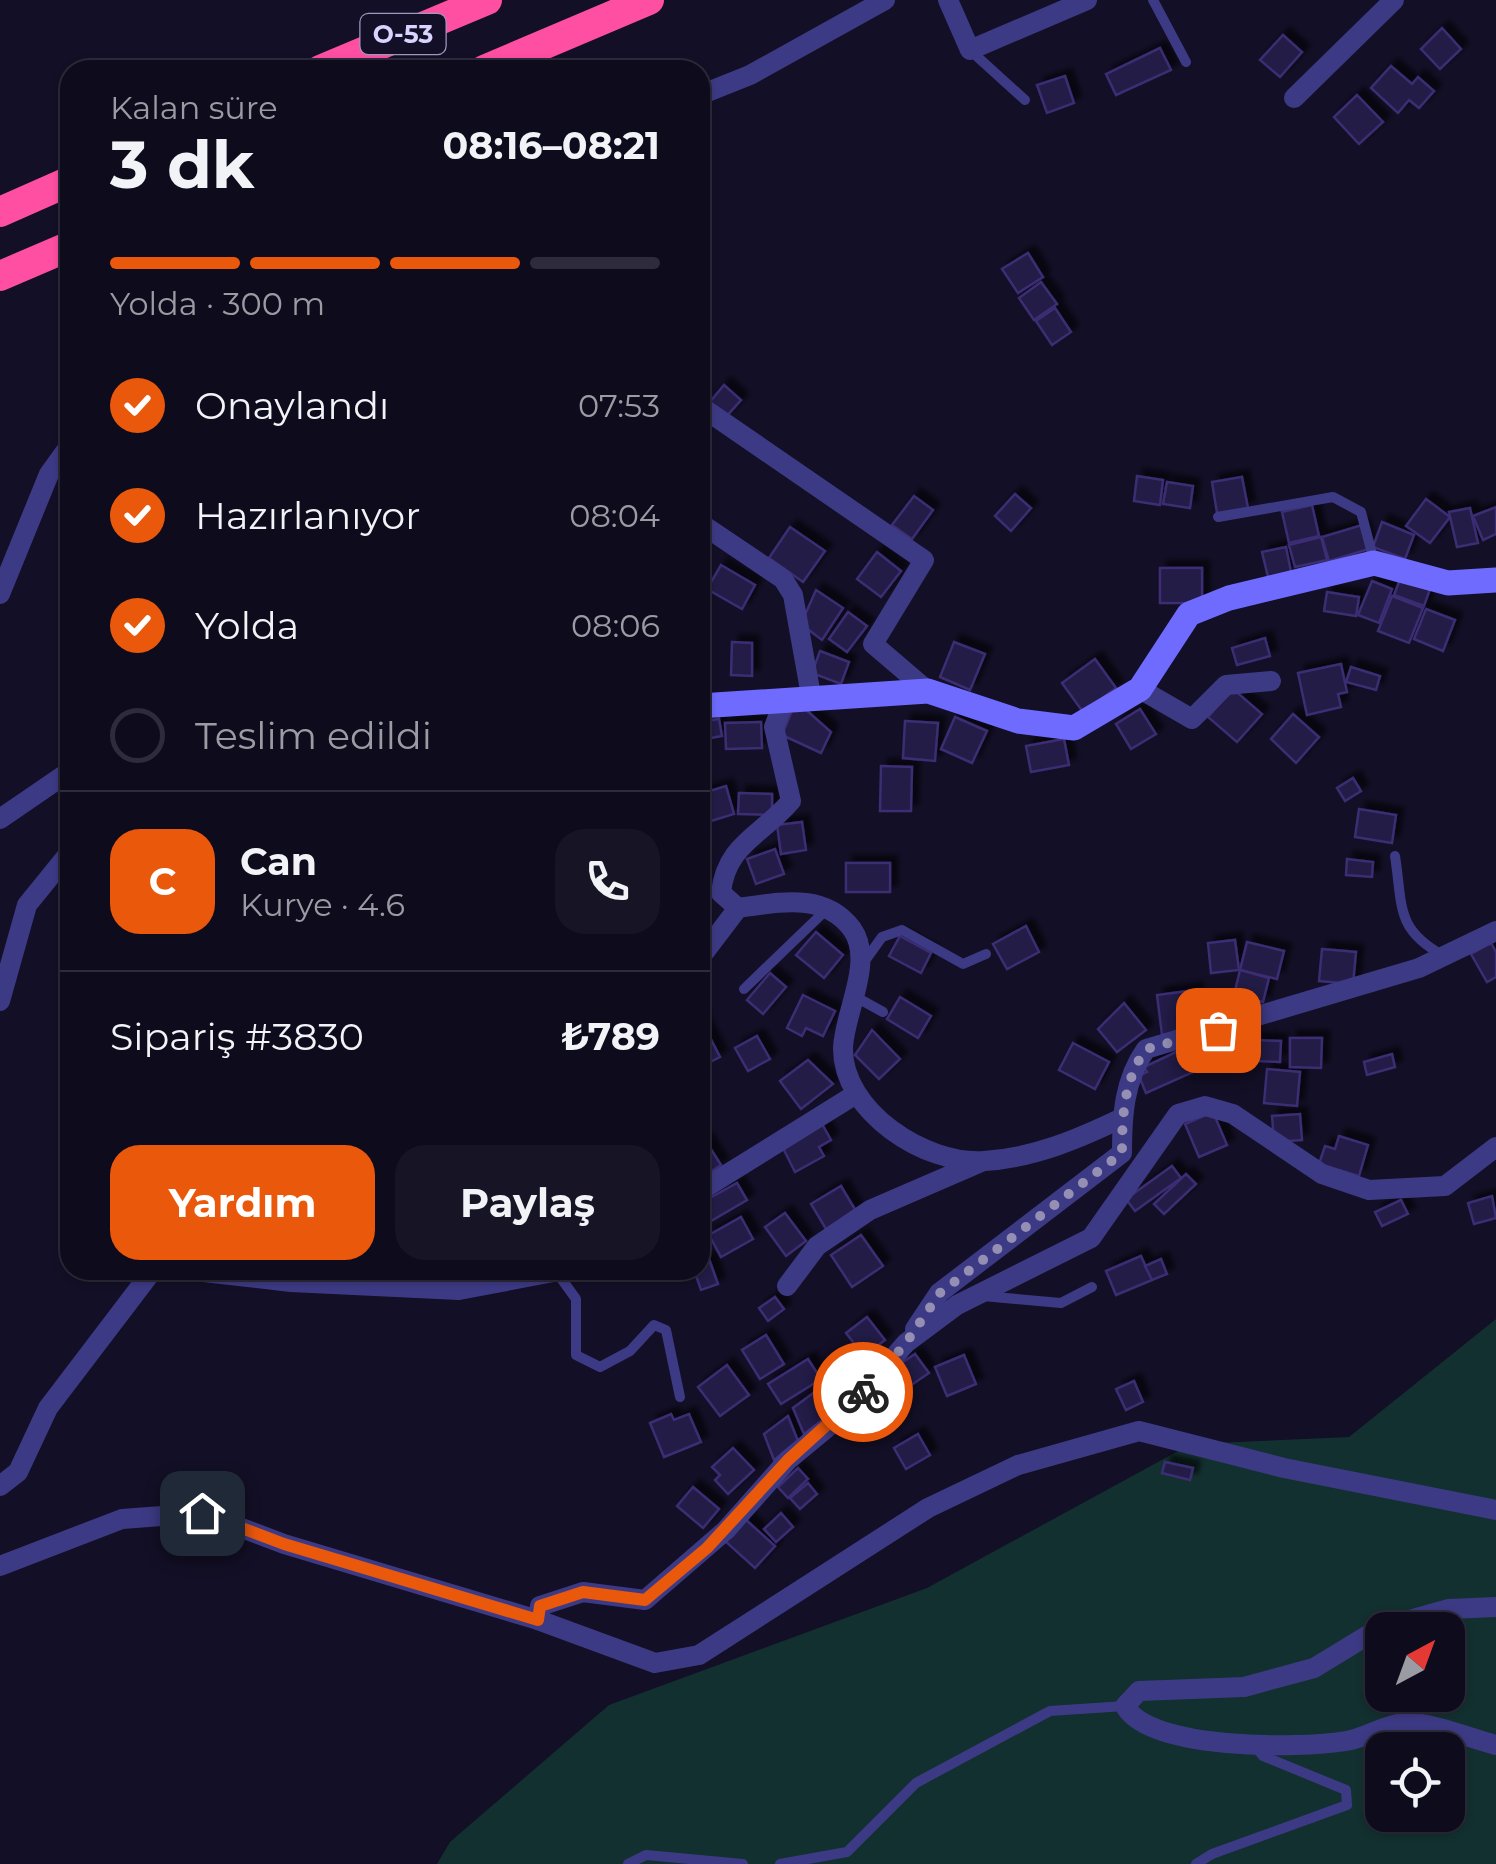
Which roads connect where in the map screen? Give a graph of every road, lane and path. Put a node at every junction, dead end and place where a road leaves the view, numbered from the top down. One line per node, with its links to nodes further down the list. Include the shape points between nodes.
1 (474, 0): 9 (highway)
2 (487, 0): 9 (highway, O-53)
3 (648, 0): 12 (highway)
4 (885, 0): 14 (street)
5 (948, 0): 10 (street)
6 (1087, 0): 10 (street)
7 (1153, 0): 13 (lane)
8 (1394, 0): 15 (street)
9 (385, 42): 11 (highway, O-53)
10 (970, 50): 16 (lane)
11 (343, 60)
12 (507, 60)
13 (1186, 62)
14 (710, 91)
15 (1294, 98)
16 (1025, 100)
17 (60, 185): 18 (highway)
18 (0, 212)
19 (60, 250): 20 (highway)
20 (0, 276)
21 (710, 413): 30 (street, via 924,560 873,644)
22 (60, 458): 27 (street)
23 (1218, 517): 25 (lane, via 1334,497 1361,512)
24 (710, 530): 31 (street, via 783,579 793,595)
25 (1374, 563): 26 (street, via 1448,583); 29 (street, via 1189,614)
26 (1496, 580)
27 (0, 594)
28 (1270, 681): 29 (street, via 1226,685 1192,719)
29 (1140, 689): 30 (street, via 1074,728 1018,721)
30 (928, 691): 31 (street)
31 (812, 701): 32 (street)
32 (783, 704): 33 (street); 38 (street, via 774,727 791,801 733,852 721,893)
33 (710, 706)
34 (60, 778): 35 (street)
35 (0, 820)
36 (1396, 856): 43 (lane, via 1406,926)
37 (60, 864): 47 (street, via 27,905)
38 (738, 908): 39 (street, via 801,900); 41 (street)
39 (827, 909): 44 (street, via 854,930); 45 (lane)
40 (1496, 930): 43 (street)
41 (710, 945)
42 (986, 954): 44 (lane, via 963,964 912,934 891,931)
43 (1445, 957): 50 (street, via 1146,1049 1132,1070)
44 (860, 966): 46 (street)
45 (744, 989)
46 (853, 996): 48 (lane); 49 (street, via 843,1046 845,1076)
47 (0, 1001)
48 (883, 1012)
49 (856, 1094): 52 (street, via 873,1119 928,1149); 53 (street)
50 (1122, 1118): 52 (street, via 1061,1147); 61 (street, via 1122,1153 940,1293)
51 (1496, 1147): 60 (street, via 1445,1186 1370,1190 1322,1174 1233,1114 1205,1106 1178,1114 1091,1238)
52 (980, 1162): 58 (street, via 870,1210 817,1246)
53 (710, 1185)
54 (145, 1280): 63 (street, via 48,1408 18,1472)
55 (274, 1280): 56 (street, via 460,1290)
56 (516, 1280)
57 (565, 1280): 62 (lane, via 576,1299 576,1355 600,1367 630,1352 654,1325 666,1330)
58 (786, 1286)
59 (1092, 1287): 60 (lane, via 1060,1303)
60 (977, 1295): 61 (street)
61 (906, 1343): 67 (street, via 846,1412 645,1600 583,1592 540,1606)
62 (680, 1397)
63 (0, 1486)
64 (1496, 1510): 67 (street, via 1284,1468 1139,1430 1018,1465 928,1508 699,1654 655,1663)
65 (0, 1566): 67 (street, via 122,1520 202,1513)
66 (1496, 1607): 68 (street, via 1448,1610 1378,1629 1314,1668 1244,1687 1140,1691)
67 (538, 1620)
68 (1125, 1706): 69 (street, via 1133,1722 1154,1732); 73 (lane, via 1050,1711 916,1783 847,1852)
69 (1254, 1745): 70 (street, via 1347,1741 1407,1722); 74 (lane, via 1263,1756 1346,1790 1348,1804)
70 (1496, 1745)
71 (628, 1864): 72 (lane, via 646,1855)
72 (743, 1864)
73 (780, 1864)
74 (1196, 1864)

